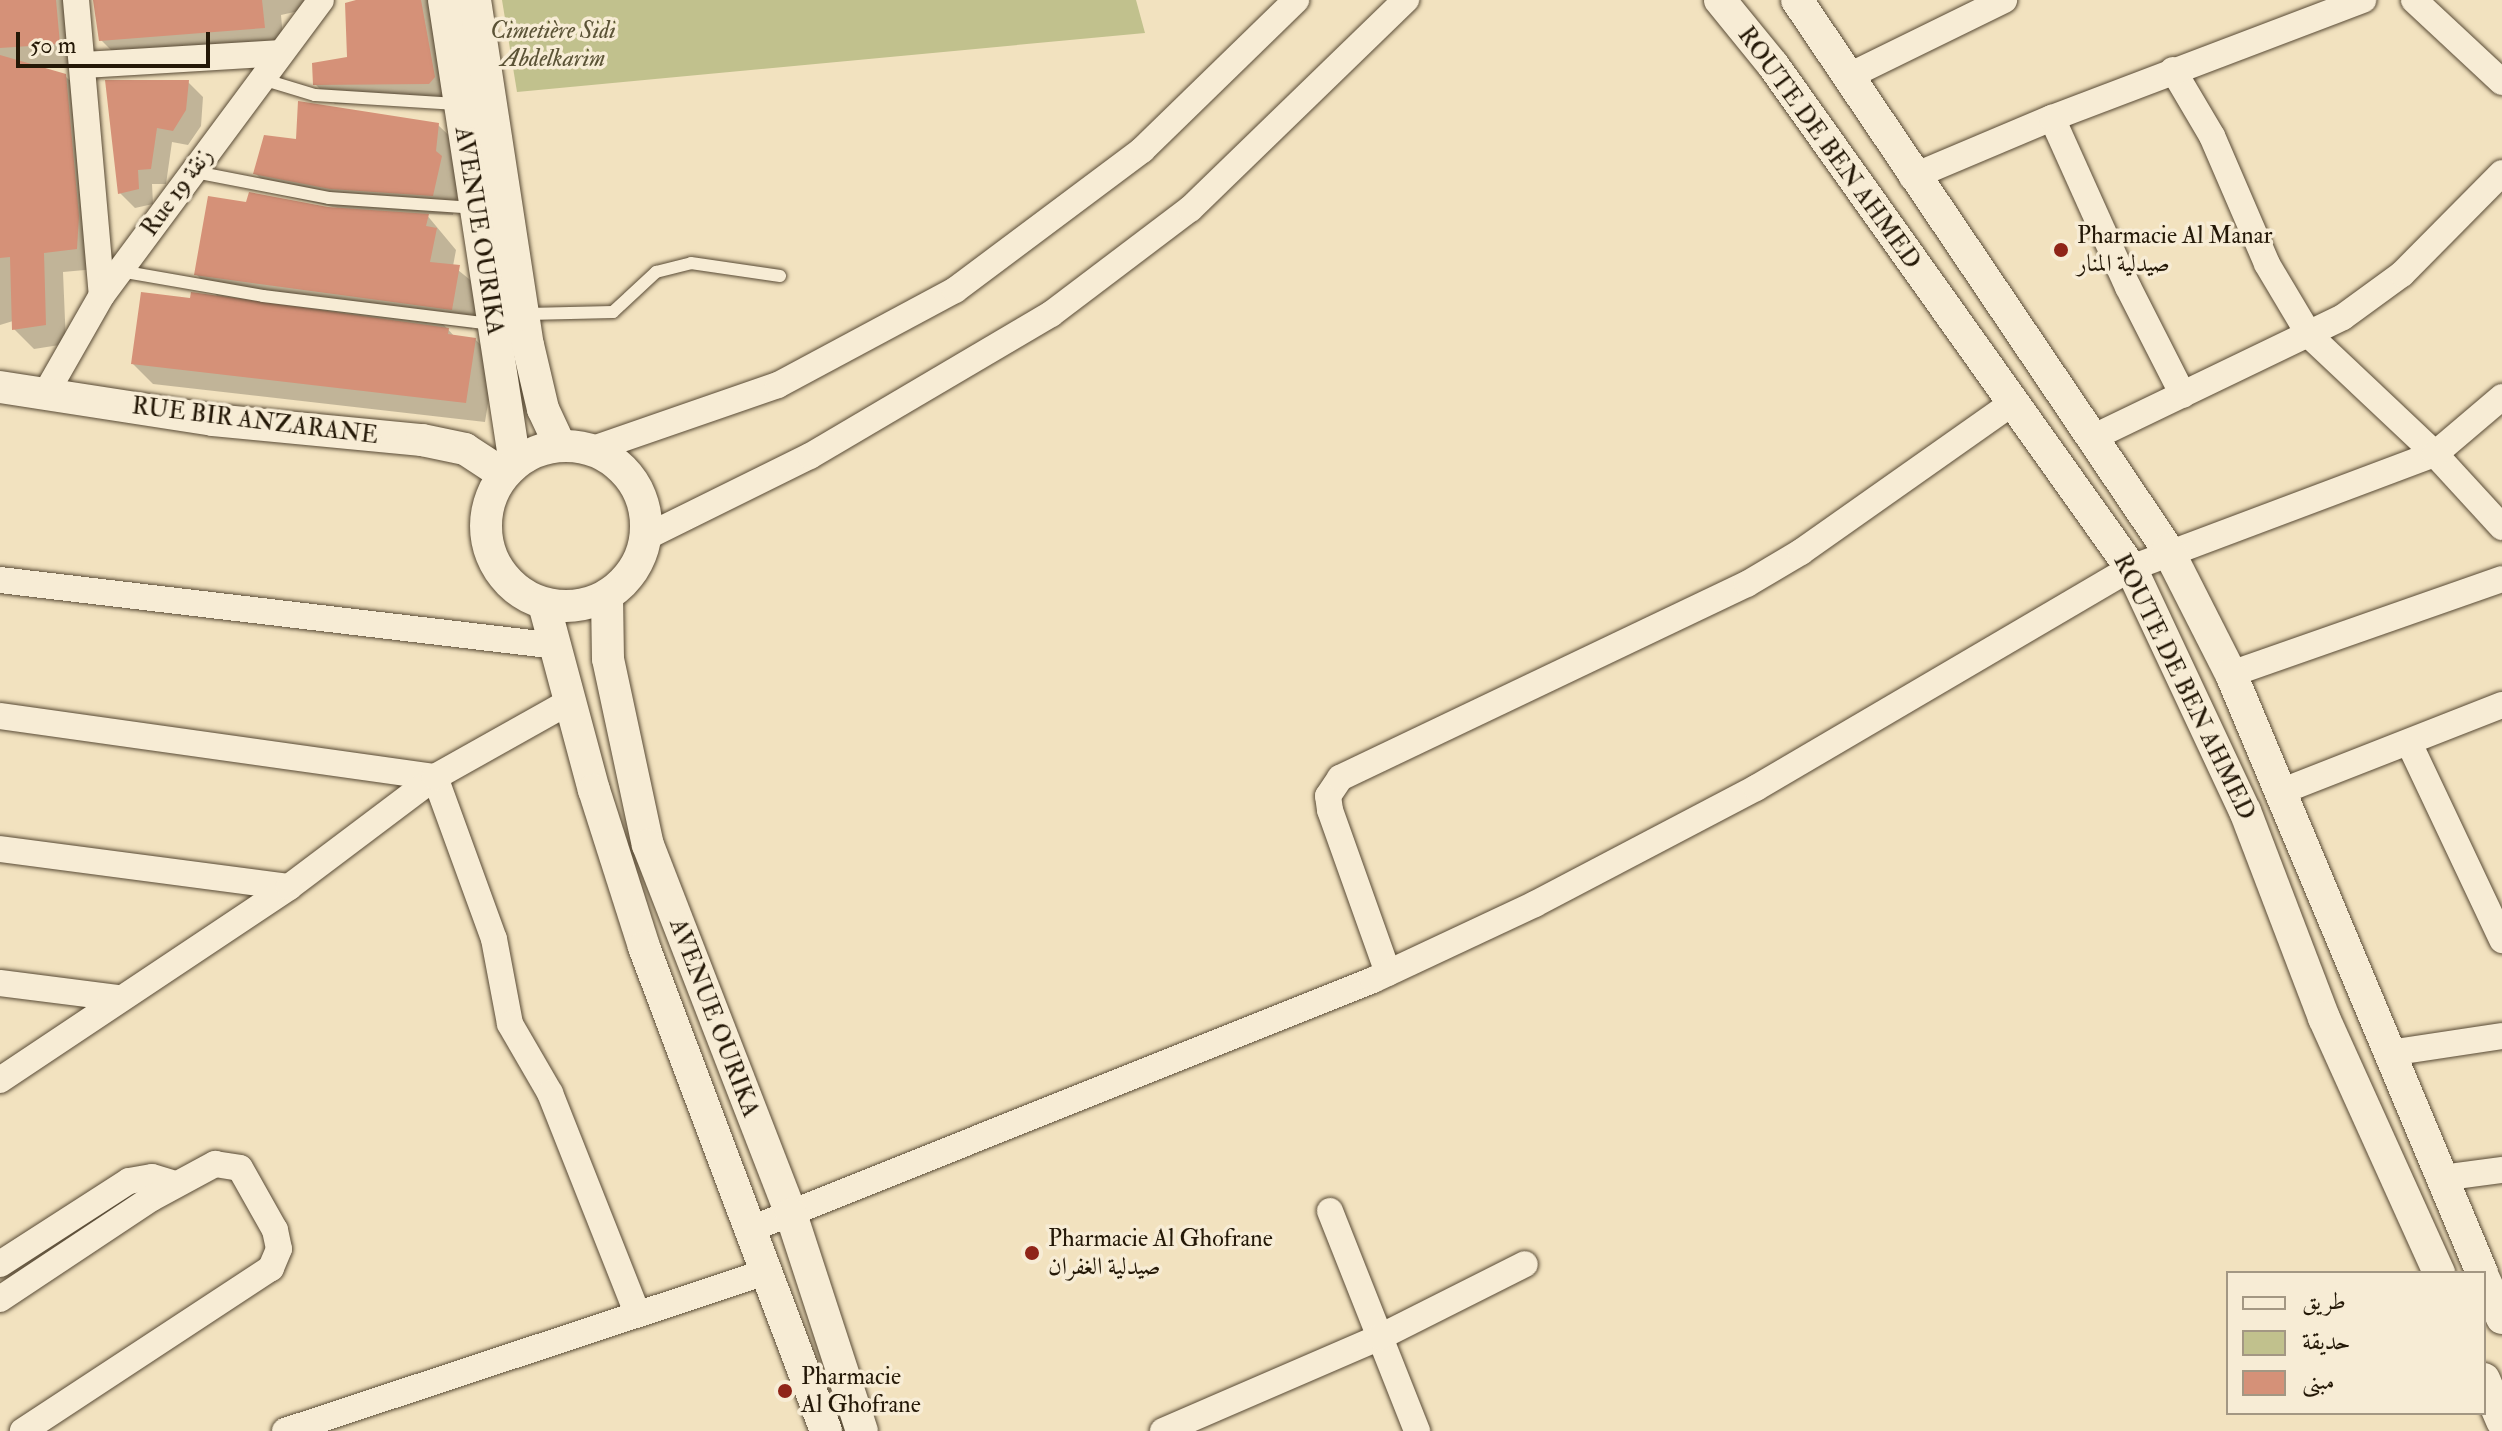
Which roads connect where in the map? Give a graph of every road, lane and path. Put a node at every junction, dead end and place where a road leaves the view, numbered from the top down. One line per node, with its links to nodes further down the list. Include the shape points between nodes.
1 (76, 0): 13 (street)
2 (321, 0): 12 (street, Rue 19 زنقة)
3 (444, 0): 18 (street, AVENUE OURIKA)
4 (475, 0): 27 (street, AVENUE OURIKA)
5 (1296, 0): 37 (street, via 1142,150 955,290 778,385)
6 (1406, 0): 41 (street, via 1190,209 1051,314 810,456)
7 (1720, 0): 34 (street, ROUTE DE BEN AHMED)
8 (1797, 0): 15 (street, ROUTE DE BEN AHMED)
9 (2004, 0): 15 (street)
10 (2363, 0): 14 (street)
11 (2414, 0): 17 (street)
12 (278, 53): 13 (street); 16 (street, Rue 19 زنقة)
13 (84, 65): 26 (street)
14 (2173, 70): 19 (street); 29 (street, via 2212,136 2267,264)
15 (1847, 77): 22 (street, ROUTE DE BEN AHMED)
16 (259, 78): 18 (lane, via 315,95); 20 (street, Rue 19 زنقة)
17 (2502, 82)
18 (460, 104): 23 (street, AVENUE OURIKA)
19 (2052, 118): 22 (street); 32 (street)
20 (192, 171): 23 (lane, via 329,198); 24 (street, Rue 19 زنقة)
21 (2502, 173): 29 (street, via 2402,274)
22 (1912, 177): 35 (street, ROUTE DE BEN AHMED)
23 (475, 208): 28 (street, AVENUE OURIKA)
24 (120, 271): 26 (street, Rue 19 زنقة); 28 (lane, via 263,296)
25 (780, 276): 27 (lane, via 691,263 656,272 613,312)
26 (102, 295): 31 (street, Rue 19 زنقة)
27 (523, 314): 36 (street, AVENUE OURIKA, via 543,409)
28 (493, 324): 39 (street, AVENUE OURIKA)
29 (2310, 336): 32 (street); 38 (street)
30 (0, 387): 31 (street, RUE BIR ANZARANE)
31 (46, 393): 39 (street, RUE BIR ANZARANE, via 213,420 422,440 465,449)
32 (2183, 395): 35 (street)
33 (2502, 397): 38 (street)
34 (2014, 402): 43 (street, ROUTE DE BEN AHMED); 59 (street, via 1747,584 1340,778 1328,796 1330,810)
35 (2094, 437): 42 (street, ROUTE DE BEN AHMED)
36 (560, 445): 37 (street); 39 (street)
37 (593, 449): 41 (street, via 624,469 635,484 647,518)
38 (2435, 454): 40 (street); 42 (street)
39 (509, 468): 47 (street, via 490,497 485,523 489,550 501,574)
40 (2502, 527)
41 (646, 537): 46 (street, via 626,581)
42 (2168, 550): 43 (street); 49 (street, ROUTE DE BEN AHMED)
43 (2131, 568): 59 (street, via 1647,848); 74 (street, ROUTE DE BEN AHMED, via 2245,811 2324,1018)
44 (2502, 579): 49 (street)
45 (0, 580): 48 (street)
46 (607, 596): 47 (street, via 576,606); 69 (street, AVENUE OURIKA, via 608,659 648,845)
47 (544, 604): 48 (street, AVENUE OURIKA)
48 (557, 646): 50 (street, AVENUE OURIKA)
49 (2231, 674): 55 (street, ROUTE DE BEN AHMED)
50 (572, 700): 54 (street); 70 (street, AVENUE OURIKA, via 594,790 644,947)
51 (2502, 705): 53 (street)
52 (0, 716): 54 (street)
53 (2410, 745): 55 (street); 58 (street)
54 (435, 777): 57 (street); 78 (street, via 494,939 510,1024 550,1093)
55 (2280, 792): 63 (street, ROUTE DE BEN AHMED)
56 (0, 849): 57 (street)
57 (289, 887): 61 (street)
58 (2499, 924)
59 (1388, 973): 69 (street)
60 (0, 983): 61 (street)
61 (119, 998): 64 (street)
62 (2502, 1036): 63 (street)
63 (2390, 1053): 66 (street, ROUTE DE BEN AHMED)
64 (0, 1080)
65 (2502, 1170): 66 (street)
66 (2442, 1178): 75 (street, ROUTE DE BEN AHMED)
67 (175, 1184): 71 (street, via 152,1177 129,1181); 77 (street); 83 (street, via 215,1164 240,1168 275,1230 279,1249 271,1268)
68 (1330, 1211): 80 (street)
69 (791, 1214): 70 (street); 86 (street, AVENUE OURIKA)
70 (751, 1229): 73 (street, AVENUE OURIKA)
71 (0, 1264)
72 (1525, 1264): 80 (street)
73 (769, 1271): 78 (street); 85 (street, AVENUE OURIKA)
74 (2438, 1271)
75 (2481, 1271)
76 (2486, 1283): 79 (street)
77 (0, 1299)
78 (637, 1313): 84 (street)
79 (2502, 1318)
80 (1380, 1337): 87 (street); 88 (street)
81 (2486, 1384): 82 (street)
82 (2502, 1421)
83 (23, 1431)
84 (285, 1431)
85 (826, 1431)
86 (862, 1431)
87 (1163, 1431)
88 (1417, 1431)

